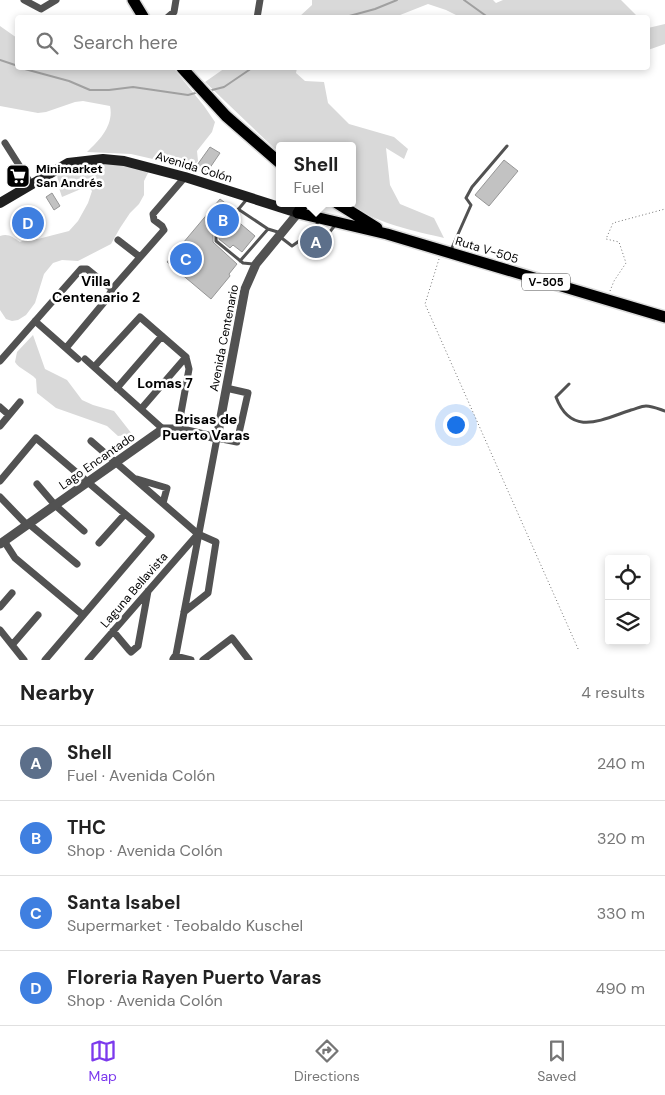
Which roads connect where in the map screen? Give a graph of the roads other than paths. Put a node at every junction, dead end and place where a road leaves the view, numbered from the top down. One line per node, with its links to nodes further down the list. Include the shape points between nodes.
1 (24, 0): 2 (street, via 41,9)
2 (56, 0)
3 (134, 0): 6 (main road)
4 (176, 0): 7 (street)
5 (260, 0): 8 (street)
6 (142, 15)
7 (170, 15)
8 (258, 15)
9 (184, 70): 12 (main road, via 226,116)
10 (6, 144): 14 (street)
11 (507, 146): 28 (lane, via 472,187 466,198 471,205)
12 (276, 160)
13 (185, 177): 14 (main road, Avenida Colón, via 124,161 92,159 68,162); 15 (main road, Avenida Colón); 29 (street, via 153,214 154,220 164,230)
14 (31, 184): 16 (main road, Avenida Colón)
15 (248, 198): 17 (main road, Avenida Colón); 20 (lane)
16 (0, 203)
17 (276, 203)
18 (343, 207): 24 (main road)
19 (301, 208): 21 (main road, Avenida Colón / V-505); 25 (street, Avenida Centenario)
20 (238, 209): 23 (lane); 30 (lane, via 216,236 216,241)
21 (320, 218): 22 (main road, Avenida Colón / V-505); 26 (lane, via 315,230)
22 (337, 222): 24 (main road, Avenida Colón / V-505); 26 (lane, via 317,248)
23 (268, 229): 25 (lane); 30 (lane)
24 (387, 234): 28 (main road, Ruta V-505 / V-505)
25 (280, 235): 26 (lane, via 292,246); 31 (street, Avenida Centenario)
26 (304, 238)
27 (118, 240): 29 (street)
28 (446, 252): 33 (main road, Ruta V-505 / V-505)
29 (140, 257): 32 (street)
30 (240, 261): 31 (lane)
31 (256, 264): 42 (street, Avenida Centenario, via 242,298)
32 (113, 288): 34 (street, via 82,268); 36 (street)
33 (665, 317)
34 (35, 321): 36 (street); 38 (street)
35 (162, 336): 37 (street); 39 (street, via 140,317); 41 (street)
36 (66, 348): 39 (street)
37 (186, 357): 45 (street); 50 (street, via 189,369)
38 (0, 361)
39 (94, 367): 41 (street)
40 (570, 384): 46 (lane, via 556,397 569,418 577,422 594,422 647,406)
41 (117, 388): 45 (street)
42 (226, 388): 51 (street, Avenida Centenario); 51 (street, via 248,393 237,442)
43 (20, 402): 47 (street)
44 (0, 407): 47 (street)
45 (141, 409): 49 (street)
46 (665, 411)
47 (8, 415): 48 (street)
48 (0, 426)
49 (163, 429): 50 (street); 53 (street, Lago Encantado)
50 (178, 429): 51 (street)
51 (216, 438): 64 (street, Avenida Centenario)
52 (91, 441): 53 (street)
53 (116, 463): 54 (street); 56 (street, Lago Encantado)
54 (133, 477): 59 (street); 59 (street, via 167,488)
55 (0, 481): 56 (street, via 36,438)
56 (88, 482): 60 (street, Lago Encantado); 61 (street)
57 (37, 484): 60 (street)
58 (0, 497): 62 (street)
59 (163, 503): 64 (street)
60 (55, 505): 62 (street, Lago Encantado); 63 (street)
61 (126, 514): 66 (street); 73 (street, via 151,536)
62 (28, 525): 65 (street, Lago Encantado); 67 (street)
63 (84, 531)
64 (198, 534): 68 (street, Laguna Bellavista); 71 (street, Avenida Centenario); 71 (street, via 216,542 208,593)
65 (2, 543): 73 (street)
66 (99, 543)
67 (77, 564)
68 (148, 591): 74 (street, Laguna Bellavista); 74 (street, via 138,646 131,652)
69 (12, 593): 70 (street)
70 (0, 607)
71 (184, 612): 78 (street, Avenida Centenario)
72 (38, 615): 76 (street)
73 (83, 616): 80 (street)
74 (113, 631): 77 (street, Laguna Bellavista)
75 (0, 632): 76 (street)
76 (12, 645): 79 (street)
77 (94, 652): 81 (street, Laguna Bellavista); 82 (street)
78 (174, 659): 83 (street)
79 (24, 660)
80 (46, 660)
81 (88, 660)
82 (99, 660)
83 (191, 660)
84 (203, 660): 85 (street, via 232,638)
85 (249, 660)

